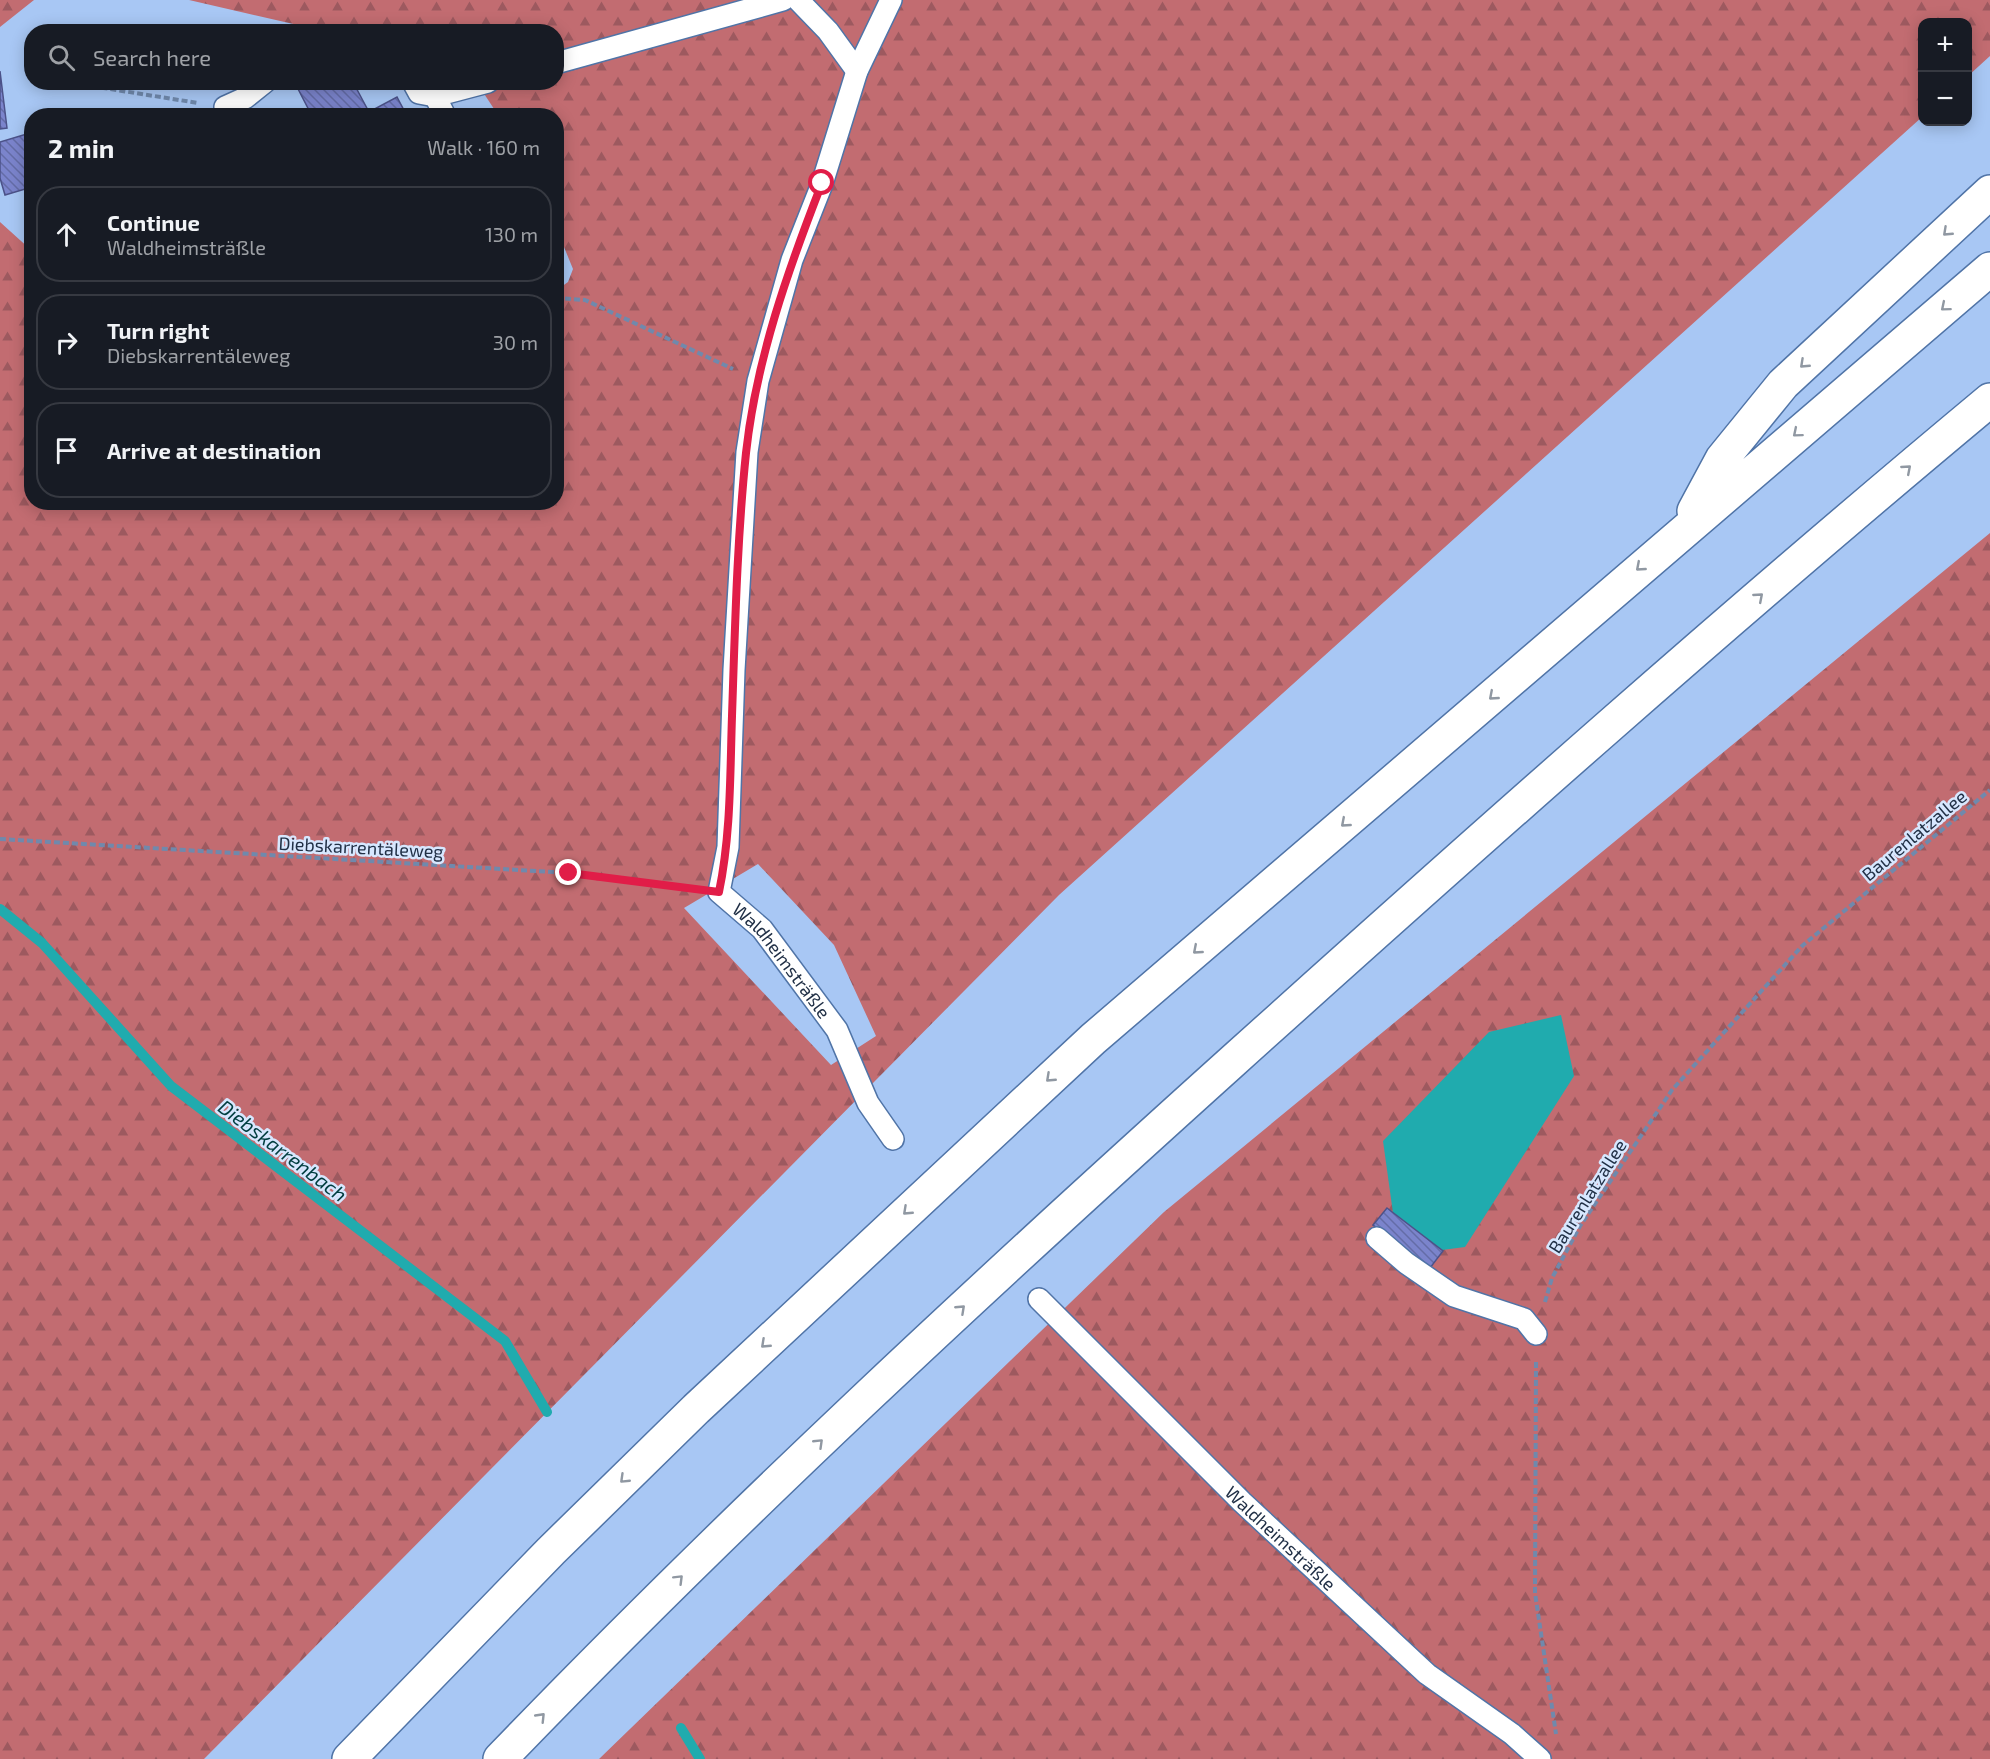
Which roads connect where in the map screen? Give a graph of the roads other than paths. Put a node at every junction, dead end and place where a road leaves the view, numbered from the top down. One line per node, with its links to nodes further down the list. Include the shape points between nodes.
1 (783, 0): 4 (lane)
2 (798, 0): 5 (lane, via 828,31)
3 (891, 0): 5 (lane, Waldheimsträßle)
4 (564, 61)
5 (857, 71): 16 (lane, Waldheimsträßle, via 822,183 792,260 758,381 746,464 728,847 719,892 762,929 837,1030 868,1103)
6 (255, 90): 10 (lane)
7 (418, 90): 9 (lane)
8 (458, 90): 9 (lane)
9 (435, 96): 11 (lane)
10 (225, 107)
11 (441, 108)
12 (1990, 192): 15 (highway, one-way to 15, via 1783,384 1722,459)
13 (1990, 269): 15 (highway, one-way to 15)
14 (1990, 400): 21 (highway, one-way to 14, via 781,1479 1106,1176 1493,829)
15 (1684, 529): 20 (highway, one-way to 20, via 1093,1039 947,1173 551,1551)
16 (893, 1139)
17 (1377, 1238): 19 (lane, via 1454,1296 1524,1319)
18 (1039, 1299): 22 (lane, Waldheimsträßle, via 1242,1502 1427,1674 1512,1734)
19 (1536, 1334)
20 (350, 1759)
21 (500, 1759)
22 (1540, 1759)

